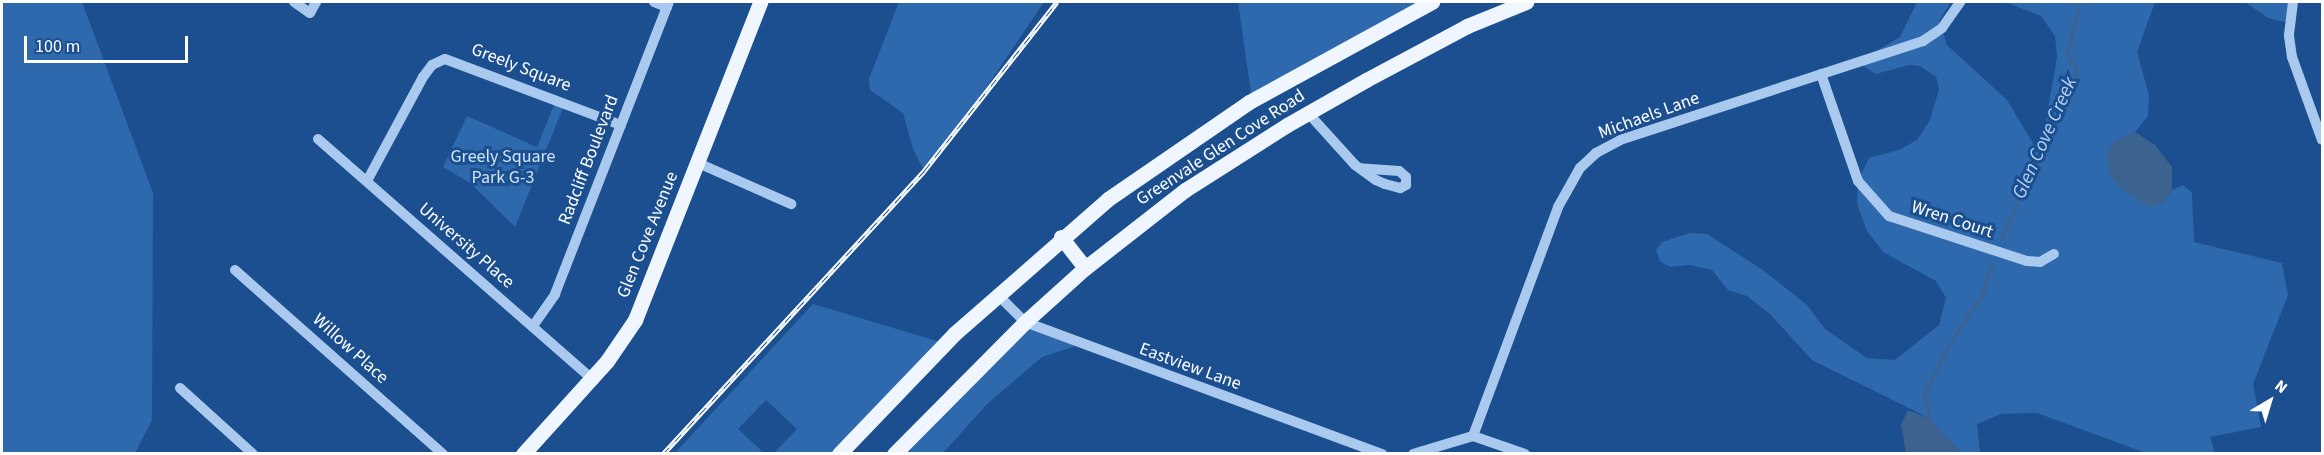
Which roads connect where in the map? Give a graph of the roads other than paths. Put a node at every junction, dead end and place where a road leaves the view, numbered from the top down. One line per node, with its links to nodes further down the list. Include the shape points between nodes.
1 (294, 2): 2 (street, via 310,13)
2 (316, 2)
3 (654, 2): 9 (street)
4 (760, 2): 15 (main road, Glen Cove Avenue)
5 (1432, 2): 19 (main road, Greenvale Glen Cove Road, via 1314,63 1221,120 1150,168)
6 (1526, 2): 11 (main road, Greenvale Glen Cove Road, via 1467,26)
7 (1960, 2): 10 (street, Michaels Lane, via 1942,28 1923,41)
8 (2293, 2): 14 (street, via 2289,36 2292,57)
9 (668, 4): 12 (street, Radcliff Boulevard)
10 (1821, 74): 20 (street, Wren Court, via 1858,181 1889,216 2027,261 2040,262); 28 (street, Michaels Lane, via 1620,141 1596,153 1580,168 1558,207)
11 (1308, 113): 16 (street, via 1339,151); 21 (main road, Greenvale Glen Cove Road, via 1185,190)
12 (621, 125): 17 (street, Greely Square, via 445,59 432,65 423,77); 25 (street, Radcliff Boulevard, via 555,294)
13 (318, 138): 17 (street, University Place)
14 (2322, 140)
15 (698, 163): 18 (street); 26 (main road, Glen Cove Avenue, via 635,320)
16 (1360, 168)
17 (367, 181): 25 (street, University Place)
18 (791, 204)
19 (1061, 237): 21 (main road); 23 (main road, Greenvale Glen Cove Road)
20 (2054, 254)
21 (1085, 268): 24 (main road, Greenvale Glen Cove Road)
22 (235, 270): 30 (street, Willow Place)
23 (997, 294): 24 (street, Eastview Lane); 32 (main road, Greenvale Glen Cove Road)
24 (1025, 322): 33 (main road, Greenvale Glen Cove Road); 34 (street, Eastview Lane)
25 (533, 326): 26 (street, University Place)
26 (592, 379): 31 (main road, Glen Cove Avenue)
27 (180, 388): 29 (street)
28 (1473, 436): 35 (street); 36 (street)
29 (253, 453)
30 (442, 453)
31 (523, 453)
32 (839, 453)
33 (894, 453)
34 (1382, 453)
35 (1413, 453)
36 (1525, 453)

